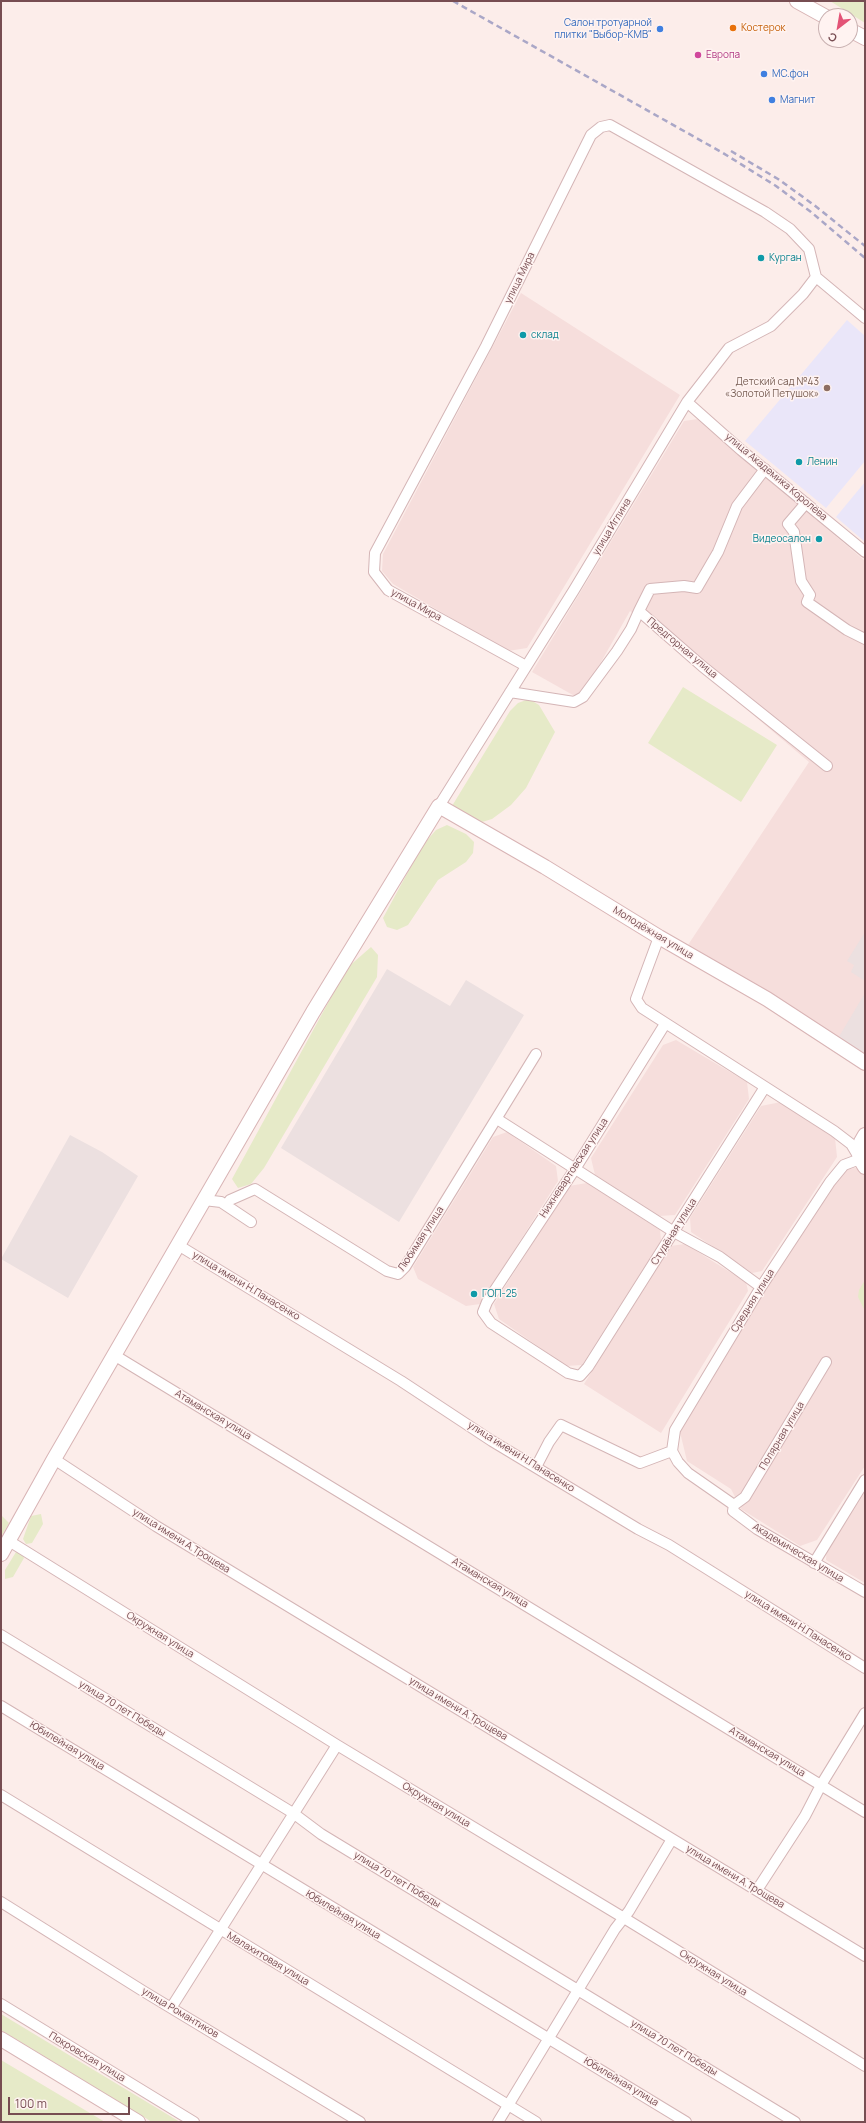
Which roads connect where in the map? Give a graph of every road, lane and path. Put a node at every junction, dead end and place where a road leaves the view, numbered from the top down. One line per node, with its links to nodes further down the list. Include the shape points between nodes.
1 (797, 1): 2 (street)
2 (818, 13)
3 (816, 277): 4 (street); 5 (street, улица Иглина, via 771,326 728,348); 11 (street, улица Мира, via 809,249 790,229 764,212 610,125 601,127 591,135 486,346 374,553 374,572 388,590)
4 (865, 318)
5 (688, 402): 6 (street, улица Академика Королёва); 11 (street, улица Иглина)
6 (765, 469): 7 (street, улица Академика Королёва); 9 (street, via 737,506 718,552 697,588 684,586 650,590)
7 (806, 503): 8 (street, улица Академика Королёва); 10 (street, via 788,524 794,532 801,581 810,595 808,602 847,630)
8 (865, 552)
9 (639, 611): 12 (street, Предгорная улица, via 617,652 584,698 574,702); 13 (street, Предгорная улица, via 702,666)
10 (865, 639)
11 (526, 666): 12 (street, улица Иглина)
12 (510, 692): 14 (street, улица Иглина)
13 (827, 766)
14 (439, 806): 15 (street, Молодёжная улица); 24 (street, via 313,1012)
15 (659, 937): 16 (street, via 636,999 642,1008); 18 (street, Молодёжная улица, via 767,999)
16 (665, 1024): 19 (street); 23 (street, Нижневартовская улица)
17 (536, 1054): 20 (street, Любимая улица)
18 (865, 1063)
19 (765, 1087): 22 (street, via 840,1135 851,1144); 27 (street, Студёная улица)
20 (497, 1120): 23 (street); 25 (street, Любимая улица, via 405,1267 398,1274 387,1271 255,1189 230,1200)
21 (865, 1135): 22 (street, via 861,1142)
22 (862, 1163): 29 (street, Средняя улица, via 844,1165 830,1182)
23 (575, 1169): 27 (street); 32 (street, Нижневартовская улица, via 487,1302 483,1312 491,1323 568,1373)
24 (204, 1200): 25 (street); 28 (street)
25 (226, 1205): 26 (street)
26 (251, 1222)
27 (674, 1232): 29 (street, via 720,1257); 32 (street, Студёная улица)
28 (178, 1245): 30 (street); 35 (street, улица имени Н.Панасенко)
29 (761, 1287): 33 (street, Средняя улица, via 675,1430)
30 (114, 1355): 34 (street); 47 (street, Атаманская улица)
31 (826, 1362): 37 (street, Полярная улица, via 745,1497)
32 (580, 1376)
33 (672, 1451): 35 (street, via 640,1463 561,1425); 37 (street, Академическая улица, via 688,1473)
34 (54, 1459): 38 (street); 51 (street, улица имени А.Трощева, via 156,1526)
35 (536, 1467): 43 (street, улица имени Н.Панасенко, via 669,1545)
36 (865, 1480): 40 (street)
37 (734, 1508): 40 (street, Академическая улица, via 757,1529)
38 (9, 1541): 39 (street); 46 (street, Окружная улица)
39 (1, 1554)
40 (814, 1563): 41 (street, Академическая улица)
41 (865, 1592)
42 (1, 1634): 50 (street, улица 70 лет Победы)
43 (865, 1668)
44 (1, 1706): 52 (street, Юбилейная улица)
45 (865, 1713): 47 (street)
46 (337, 1745): 50 (street); 55 (street, Окружная улица)
47 (821, 1785): 49 (street, Атаманская улица); 53 (street, via 802,1822)
48 (1, 1795): 56 (street, Малахитовая улица)
49 (865, 1812)
50 (293, 1813): 52 (street); 58 (street, улица 70 лет Победы, via 321,1834)
51 (672, 1839): 53 (street, улица имени А.Трощева); 55 (street)
52 (261, 1865): 56 (street); 62 (street, Юбилейная улица)
53 (757, 1890): 57 (street, улица имени А.Трощева)
54 (1, 1902): 60 (street, улица Романтиков)
55 (624, 1918): 58 (street); 63 (street, Окружная улица)
56 (220, 1930): 60 (street); 64 (street, Малахитовая улица)
57 (865, 1956)
58 (578, 1990): 62 (street); 71 (street, улица 70 лет Победы)
59 (1, 2004): 66 (street, Покровская улица)
60 (171, 2008): 67 (street, улица Романтиков)
61 (1, 2039): 65 (street)
62 (548, 2039): 64 (street); 70 (street, Юбилейная улица)
63 (865, 2066)
64 (508, 2105): 68 (street); 69 (street, Малахитовая улица)
65 (138, 2122)
66 (194, 2122)
67 (360, 2122)
68 (498, 2122)
69 (536, 2122)
70 (686, 2122)
71 (795, 2122)

